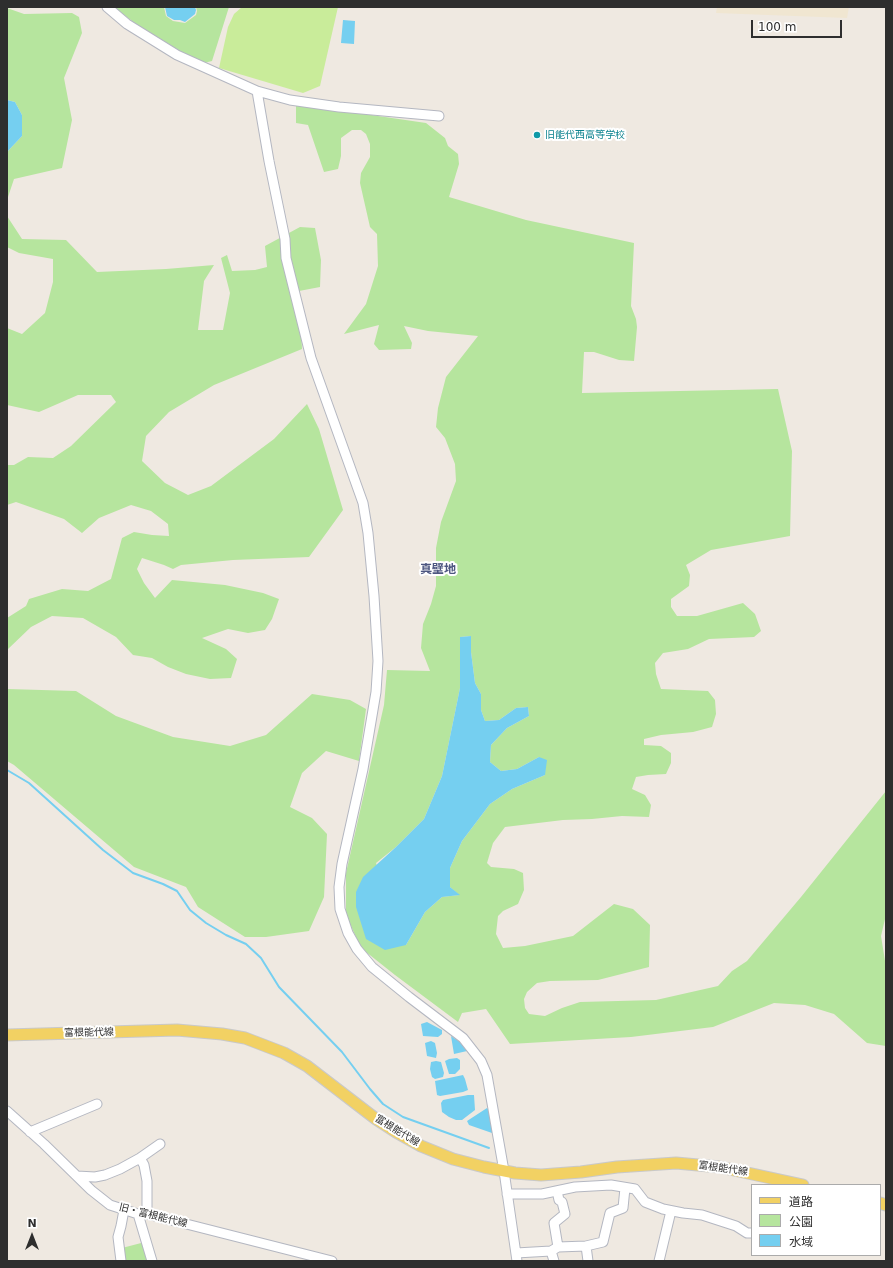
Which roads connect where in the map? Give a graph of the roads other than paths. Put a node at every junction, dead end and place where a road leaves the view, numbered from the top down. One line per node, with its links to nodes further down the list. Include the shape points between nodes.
1 (107, 7): 2 (street, via 127,24 177,55)
2 (257, 91): 3 (street, via 290,100 339,107); 10 (street, via 285,239 286,258 311,358 363,504 368,533 378,661 376,692 363,769 342,864 340,909 348,933 372,967 463,1038 481,1061 487,1075)
3 (439, 116)
4 (7, 1035): 10 (main road, 富根能代線, via 176,1030 245,1038 284,1053 307,1066 376,1119 421,1146 453,1159)
5 (97, 1104): 7 (street)
6 (7, 1111): 7 (street, 旧・富根能代線)
7 (30, 1132): 12 (street, 旧・富根能代線)
8 (160, 1144): 9 (street)
9 (140, 1158): 12 (street, via 105,1175); 20 (street, via 147,1181)
10 (504, 1171): 11 (main road, 富根能代線, via 541,1175); 17 (street)
11 (569, 1173): 13 (main road, 富根能代線, via 676,1163 720,1166); 14 (street)
12 (77, 1176): 18 (street, 旧・富根能代線, via 103,1200)
13 (800, 1184)
14 (572, 1188): 15 (street, via 611,1185); 16 (street)
15 (625, 1188): 19 (street, via 635,1190 645,1202); 22 (street, via 623,1208 610,1213 602,1242)
16 (557, 1191): 17 (street, via 542,1194); 23 (street, via 564,1214 554,1223)
17 (507, 1194): 24 (street)
18 (124, 1210): 20 (street, 旧・富根能代線); 25 (street, via 118,1237)
19 (671, 1211): 21 (street, via 702,1215); 30 (street)
20 (143, 1214): 26 (street); 27 (street, 旧・富根能代線)
21 (751, 1233)
22 (586, 1246): 23 (street); 29 (street)
23 (554, 1249): 24 (street); 28 (street)
24 (517, 1257)
25 (120, 1261)
26 (152, 1261)
27 (332, 1261)
28 (554, 1261)
29 (588, 1261)
30 (659, 1261)

